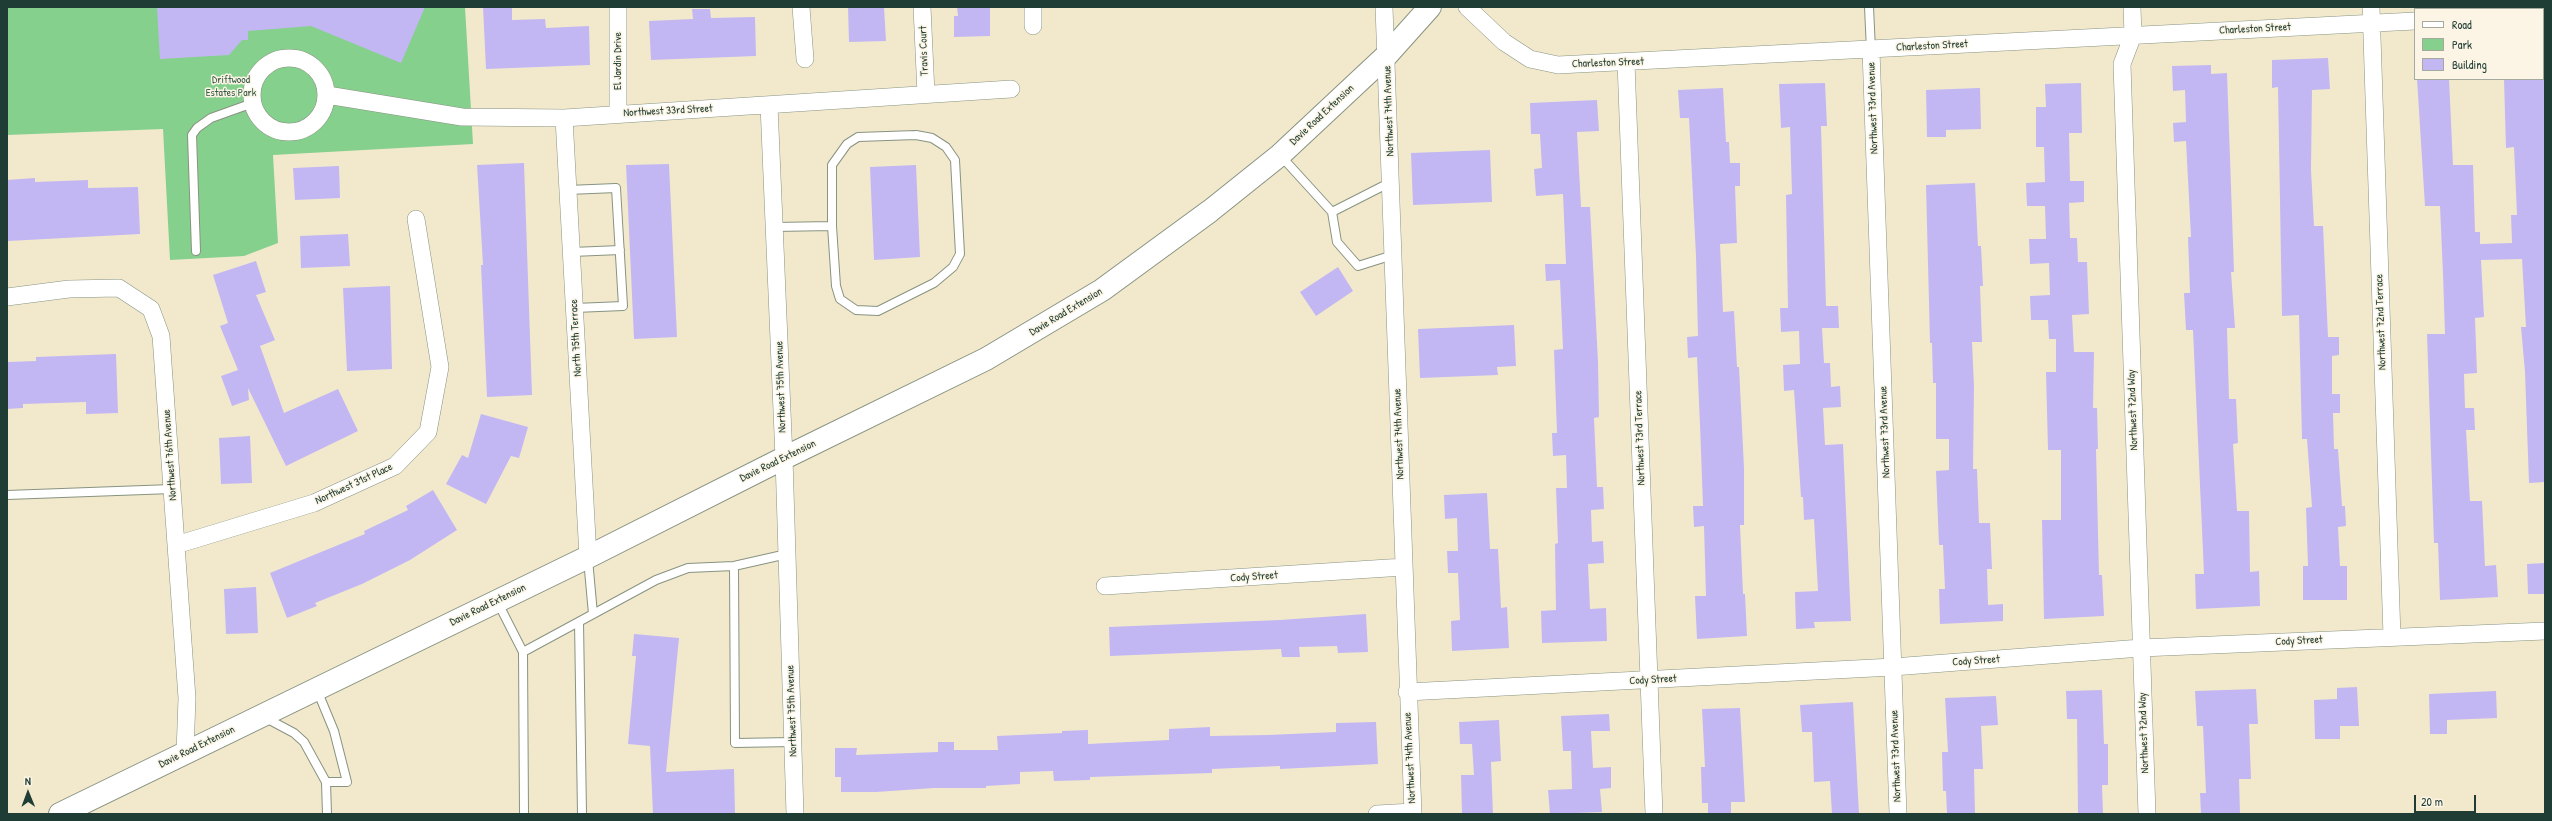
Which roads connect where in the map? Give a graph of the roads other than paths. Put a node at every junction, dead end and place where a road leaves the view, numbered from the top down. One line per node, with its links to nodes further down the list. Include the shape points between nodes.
1 (618, 7): 23 (street, El Jardin Drive)
2 (801, 7): 16 (street)
3 (922, 7): 19 (street, Travis Court)
4 (1033, 7): 12 (street)
5 (1384, 7): 15 (street, Northwest 74th Avenue)
6 (1430, 7): 15 (main road, Davie Road Extension)
7 (1467, 7): 17 (street, Charleston Street, via 1504,42 1530,59 1558,65)
8 (1869, 7): 14 (lane)
9 (2132, 7): 13 (street, Northwest 72nd Way)
10 (2371, 15): 11 (street, Charleston Street); 13 (street, Charleston Street); 51 (street, Northwest 72nd Terrace)
11 (2414, 21)
12 (1033, 26)
13 (2133, 35): 14 (street, Charleston Street); 52 (street, Northwest 72nd Way, via 2122,64)
14 (1871, 50): 17 (street, Charleston Street); 54 (street, Northwest 73rd Avenue)
15 (1387, 55): 25 (main road, Davie Road Extension); 26 (street, Northwest 74th Avenue)
16 (805, 59)
17 (1626, 62): 55 (street, Northwest 73rd Terrace)
18 (1011, 89): 19 (street, Northwest 33rd Street)
19 (926, 94): 22 (street, Northwest 33rd Street)
20 (327, 95): 21 (street, via 326,105 315,123 295,133 274,130 257,116); 21 (street, via 326,84 314,66 294,57 273,60 257,75 251,96); 24 (street, Northwest 33rd Street, via 462,118)
21 (253, 103): 33 (lane, via 210,118 192,135)
22 (769, 105): 23 (street, Northwest 33rd Street); 31 (street, Northwest 75th Avenue)
23 (618, 114): 24 (street, Northwest 33rd Street)
24 (564, 118): 27 (street, North 75th Terrace)
25 (1280, 155): 28 (lane); 38 (main road, Davie Road Extension, via 1210,211 1102,290 986,359)
26 (1391, 182): 28 (lane); 35 (street, Northwest 74th Avenue)
27 (568, 190): 32 (lane, via 616,188); 34 (street, North 75th Terrace)
28 (1332, 212): 35 (lane, via 1337,242 1358,266)
29 (416, 218): 41 (street, Northwest 31st Place, via 440,367 428,432 395,466 314,503)
30 (832, 226): 30 (lane, via 836,286 840,299 856,310 878,311 934,283 953,267 960,254 955,160 946,147 932,138 858,137 847,144 832,165); 31 (lane)
31 (774, 227): 38 (street, Northwest 75th Avenue)
32 (620, 250): 34 (lane); 37 (lane, via 623,306)
33 (196, 251)
34 (572, 252): 37 (street, North 75th Terrace)
35 (1394, 255): 45 (street, Northwest 74th Avenue)
36 (7, 297): 39 (street, Northwest 76th Avenue, via 69,289 119,288 151,309 161,336)
37 (574, 308): 43 (street, North 75th Terrace)
38 (784, 458): 42 (street, Northwest 75th Avenue); 43 (main road, Davie Road Extension)
39 (172, 489): 40 (lane); 41 (street, Northwest 76th Avenue)
40 (7, 495)
41 (176, 544): 60 (street, Northwest 76th Avenue, via 187,698)
42 (787, 554): 44 (lane); 59 (street, Northwest 75th Avenue)
43 (588, 557): 47 (main road, Davie Road Extension); 48 (lane)
44 (734, 566): 48 (lane, via 688,568 656,580); 59 (lane, via 735,743)
45 (1404, 567): 46 (street, Cody Street); 57 (street, Northwest 74th Avenue)
46 (1105, 586)
47 (496, 600): 53 (lane); 56 (main road, Davie Road Extension)
48 (593, 614): 49 (lane)
49 (579, 622): 53 (lane); 66 (lane)
50 (2545, 631): 51 (street, Cody Street)
51 (2392, 637): 52 (street, Cody Street)
52 (2141, 648): 54 (street, Cody Street); 71 (street, Northwest 72nd Way)
53 (523, 652): 65 (lane)
54 (1893, 667): 55 (street, Cody Street); 70 (street, Northwest 73rd Avenue)
55 (1649, 680): 57 (street, Cody Street); 69 (street, Northwest 73rd Terrace)
56 (316, 689): 58 (main road, Davie Road Extension); 61 (lane, via 334,731 346,782)
57 (1407, 692): 62 (street, Northwest 74th Avenue)
58 (263, 716): 60 (main road, Davie Road Extension); 61 (lane, via 294,733 304,742)
59 (793, 742): 67 (street, Northwest 75th Avenue)
60 (185, 753): 63 (main road, Davie Road Extension)
61 (326, 782): 64 (lane)
62 (1413, 813): 68 (street)
63 (60, 814)
64 (327, 814)
65 (524, 814)
66 (582, 814)
67 (795, 814)
68 (1377, 814)
69 (1654, 814)
70 (1898, 814)
71 (2147, 814)

